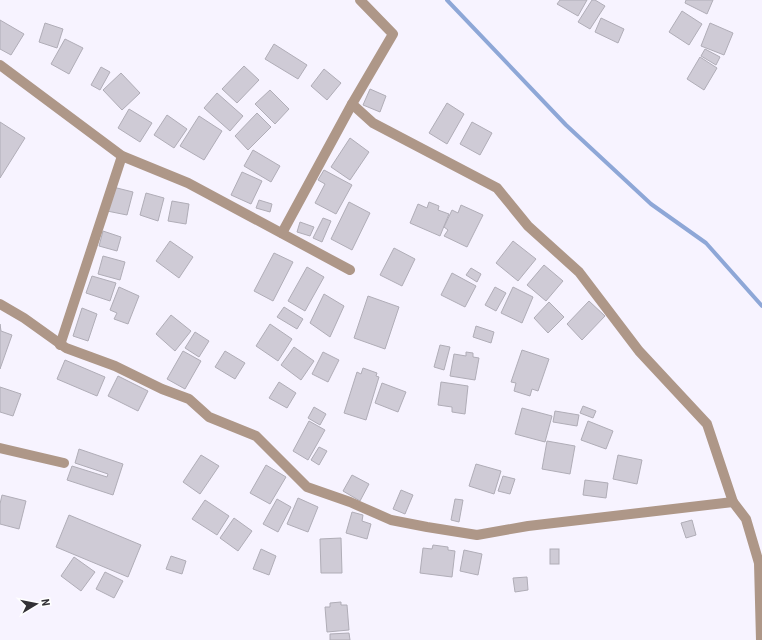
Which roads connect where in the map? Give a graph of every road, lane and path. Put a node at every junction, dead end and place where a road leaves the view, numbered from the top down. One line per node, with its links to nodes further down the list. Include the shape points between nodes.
1 (360, 0): 3 (street, via 393,34)
2 (0, 65): 4 (street)
3 (352, 104): 5 (street); 11 (street, via 374,123 497,188 528,226 579,272 638,351 707,424)
4 (122, 156): 5 (street, via 188,183); 8 (street)
5 (282, 233): 6 (street)
6 (350, 270)
7 (0, 304): 8 (street)
8 (60, 345): 11 (street, via 190,399 209,417 256,436 307,487 391,520 477,535 536,525)
9 (0, 448): 10 (street)
10 (64, 464)
11 (733, 502): 12 (street, via 746,519 759,563)
12 (761, 640)

